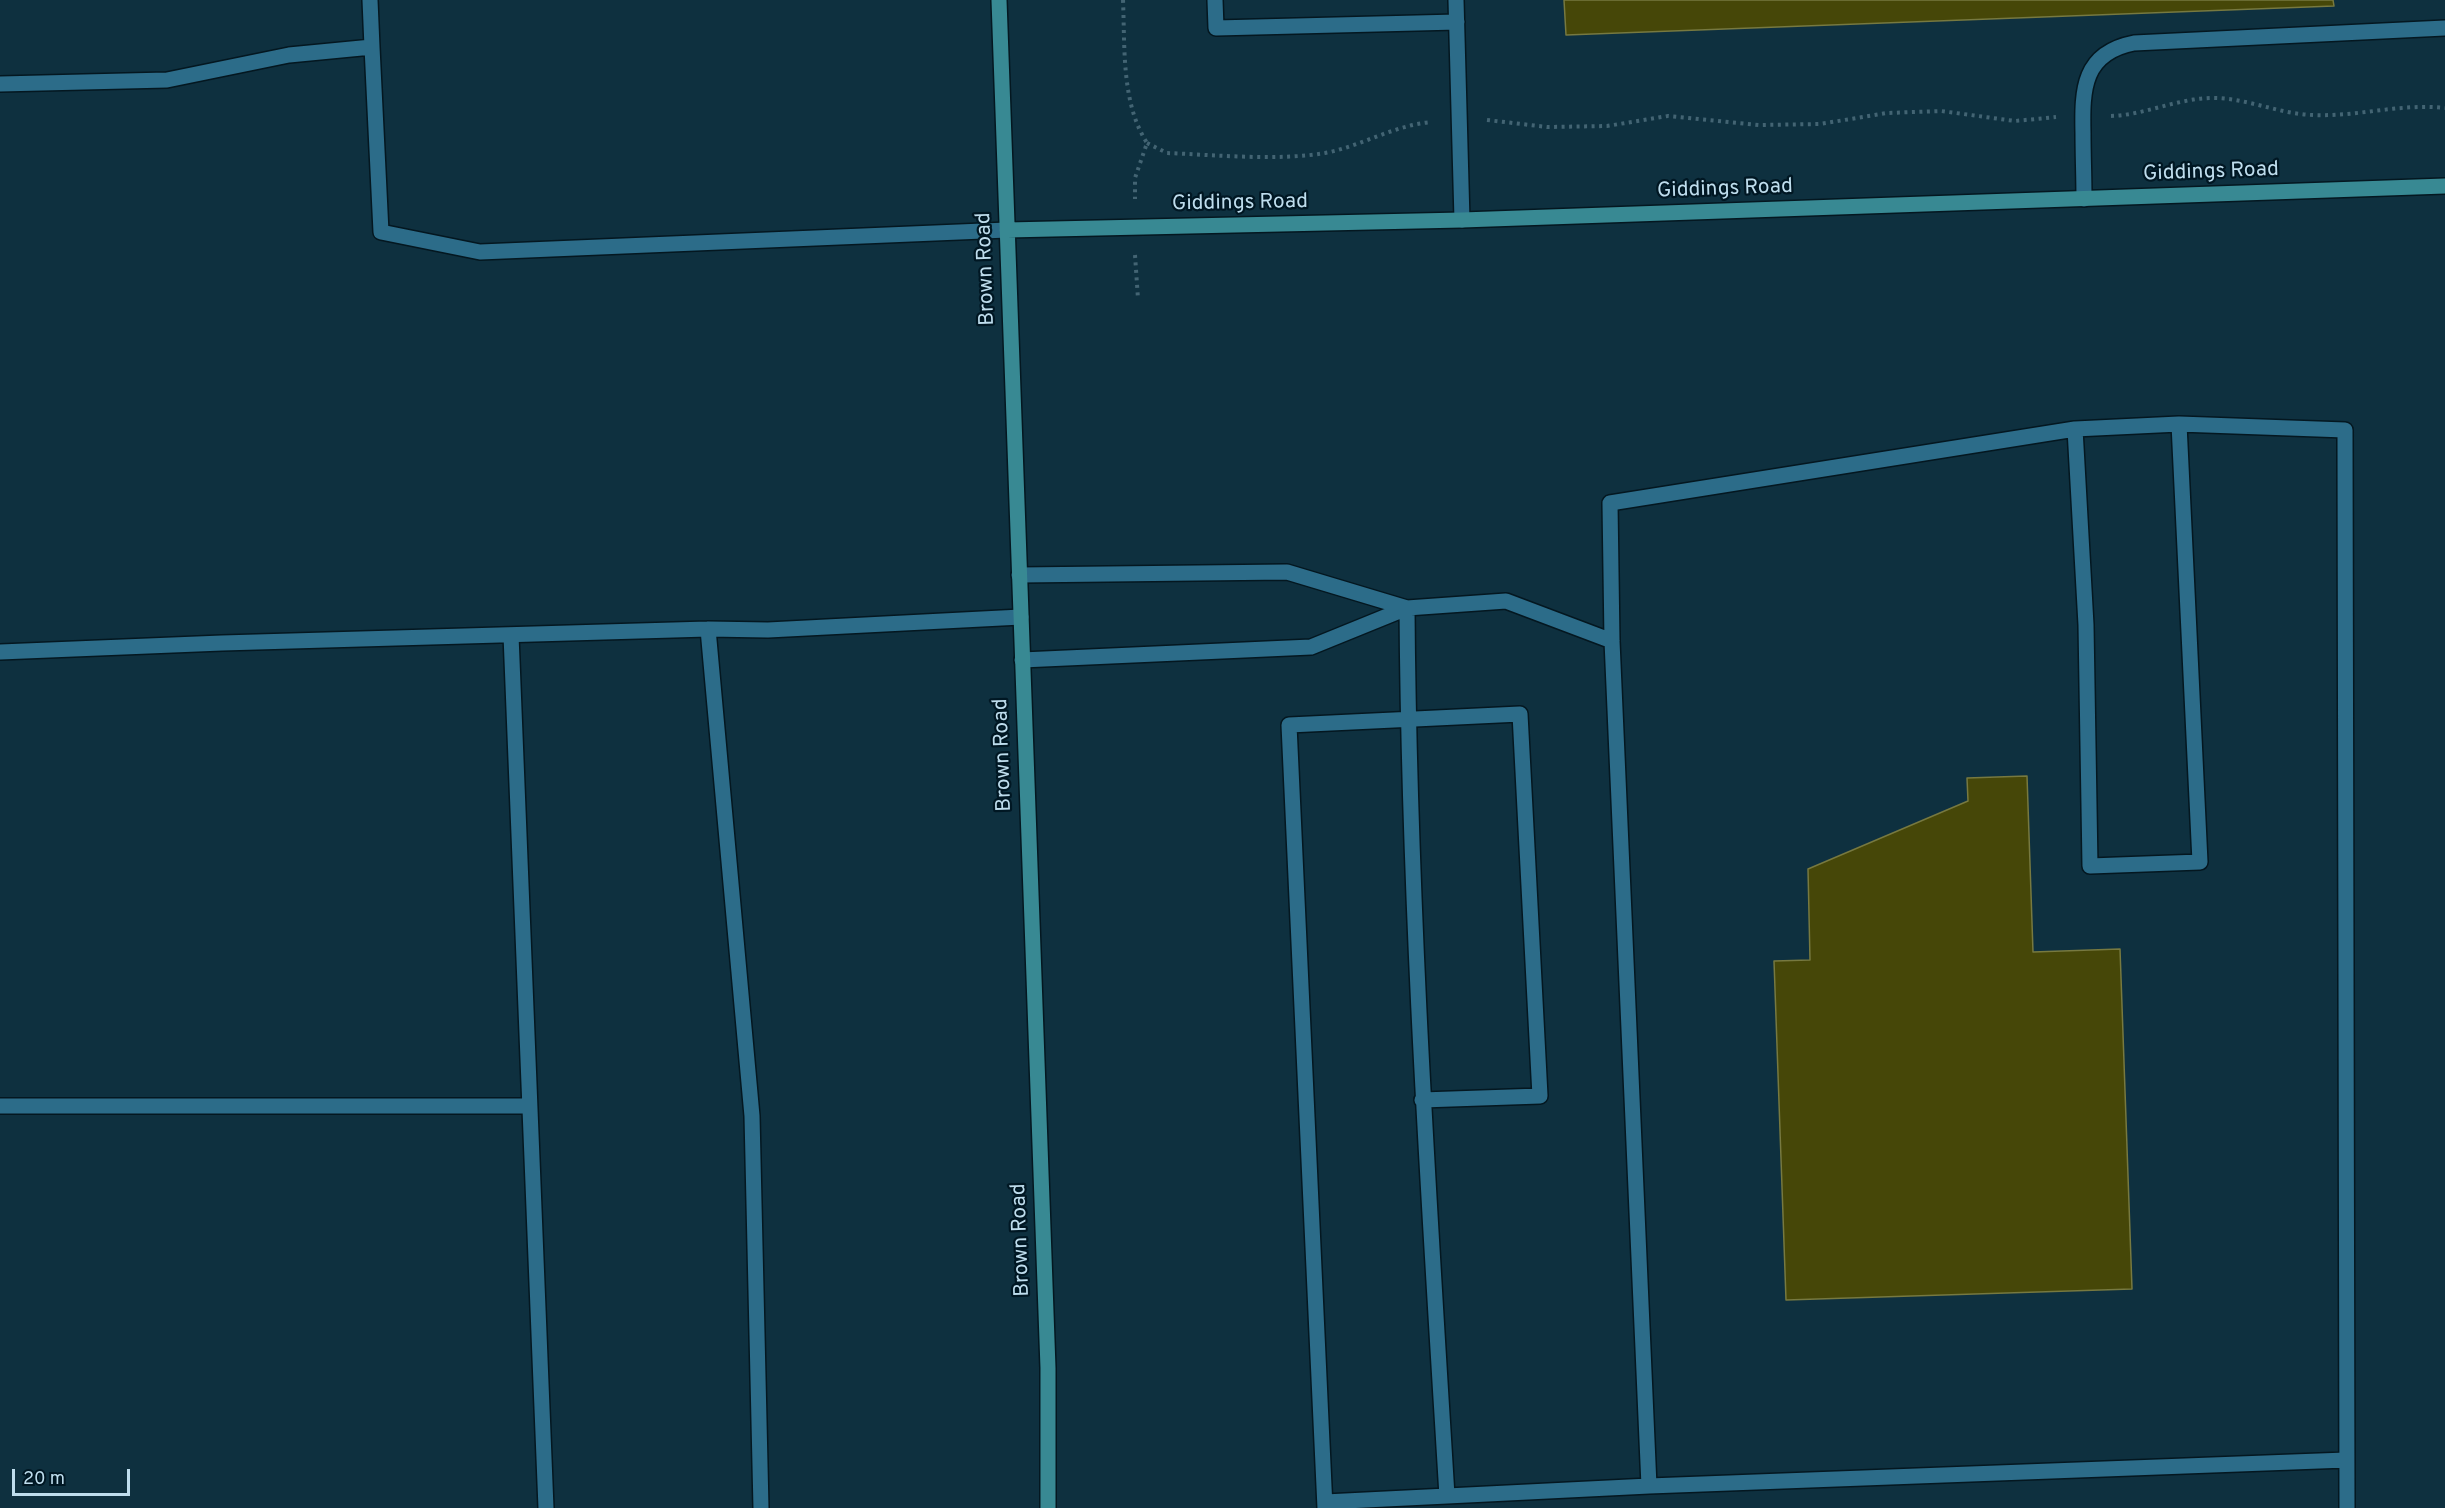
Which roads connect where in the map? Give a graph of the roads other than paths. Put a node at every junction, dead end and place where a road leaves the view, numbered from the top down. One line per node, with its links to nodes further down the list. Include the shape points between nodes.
1 (370, 0): 7 (lane)
2 (999, 0): 12 (main road, Brown Road)
3 (1215, 0): 5 (lane, via 1216,28)
4 (1456, 0): 5 (lane)
5 (1457, 22): 11 (lane)
6 (2445, 28): 10 (lane, via 2121,45 2101,57 2084,86)
7 (372, 47): 8 (lane, via 289,55 167,80); 12 (lane, via 381,232 480,252)
8 (0, 84)
9 (2445, 186): 10 (main road, Giddings Road)
10 (2084, 199): 11 (main road, Giddings Road)
11 (1462, 220): 12 (main road, Giddings Road)
12 (1007, 230): 15 (main road, Brown Road)
13 (2179, 424): 14 (lane); 14 (lane, via 2200,862 2090,866 2086,625); 27 (lane, via 2345,430)
14 (2075, 429): 20 (lane, via 1610,503)
15 (1019, 575): 16 (lane, via 1287,572); 17 (main road, Brown Road)
16 (1407, 608): 20 (lane, via 1506,601); 22 (lane, via 1311,647); 23 (lane)
17 (1021, 617): 18 (lane, via 768,630); 22 (main road, Brown Road)
18 (708, 629): 19 (lane); 32 (lane, via 752,1116)
19 (511, 635): 21 (lane); 26 (lane)
20 (1612, 641): 28 (lane)
21 (0, 652)
22 (1022, 660): 33 (main road, Brown Road, via 1048,1368)
23 (1408, 719): 24 (lane); 24 (lane, via 1520,714 1540,1096); 30 (lane, via 1289,725)
24 (1422, 1100): 29 (lane)
25 (0, 1106): 26 (lane)
26 (529, 1106): 31 (lane)
27 (2346, 1460): 28 (lane); 34 (lane)
28 (1649, 1486): 29 (lane)
29 (1447, 1496): 30 (lane)
30 (1325, 1505)
31 (546, 1508)
32 (761, 1508)
33 (1048, 1508)
34 (2347, 1508)

